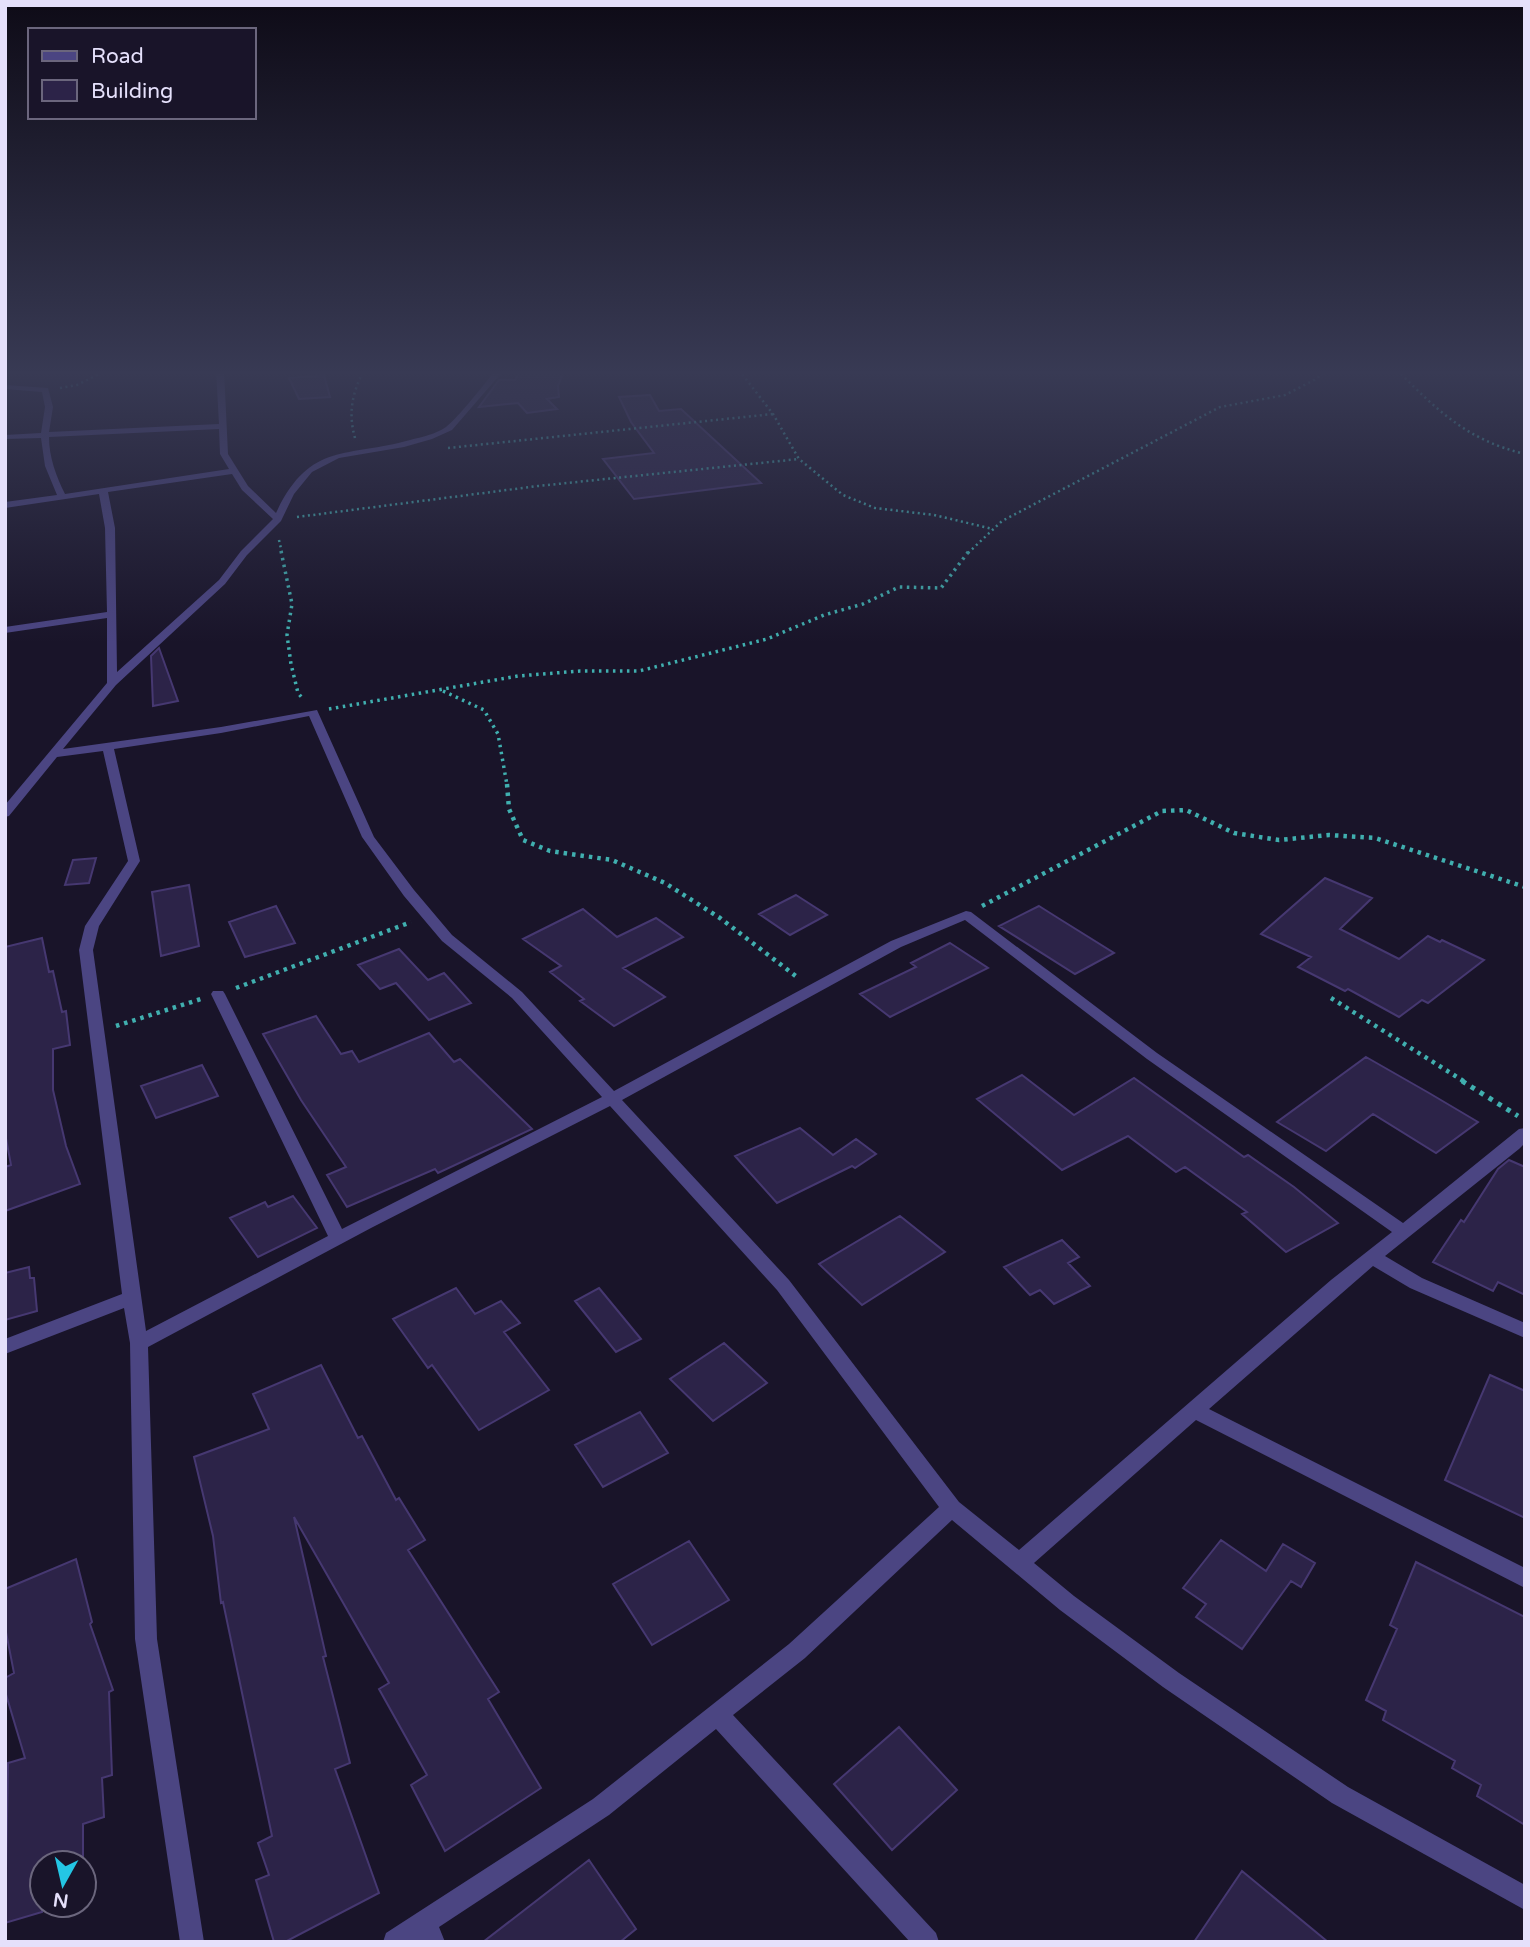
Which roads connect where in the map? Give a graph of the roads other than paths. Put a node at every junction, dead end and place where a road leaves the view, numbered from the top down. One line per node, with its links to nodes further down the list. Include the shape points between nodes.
1 (47, 461): 6 (street)
2 (228, 461): 4 (street)
3 (327, 461): 8 (street, via 309,470 290,493)
4 (235, 471): 5 (street); 8 (street, via 245,488)
5 (103, 491): 6 (street); 9 (street, via 110,528)
6 (62, 497): 7 (street)
7 (5, 505)
8 (278, 519): 11 (street, via 222,582)
9 (112, 615): 10 (street); 11 (street)
10 (5, 630)
11 (113, 683): 13 (street)
12 (108, 747): 13 (street); 16 (street, via 313,712 368,837 428,915 447,938 517,995); 21 (street, via 134,861 92,926 86,950)
13 (56, 754): 14 (street)
14 (5, 813)
15 (218, 994): 19 (street)
16 (613, 1098): 18 (street, via 811,988 896,944 966,915 1152,1056); 19 (street); 26 (street, via 783,1284)
17 (1521, 1143): 18 (street)
18 (1404, 1232): 20 (street)
19 (338, 1238): 23 (street)
20 (1372, 1257): 22 (street, via 1416,1283); 25 (street)
21 (131, 1298): 23 (street); 24 (street)
22 (1525, 1331)
23 (139, 1343): 32 (street, via 146,1639)
24 (5, 1347)
25 (1194, 1410): 27 (street); 28 (street)
26 (952, 1508): 27 (street); 29 (street, via 797,1651)
27 (1019, 1563): 30 (street, via 1171,1679 1340,1795)
28 (1525, 1579)
29 (718, 1715): 31 (street); 34 (street)
30 (1525, 1898)
31 (429, 1933): 33 (street)
32 (192, 1942)
33 (395, 1942)
34 (927, 1942)

